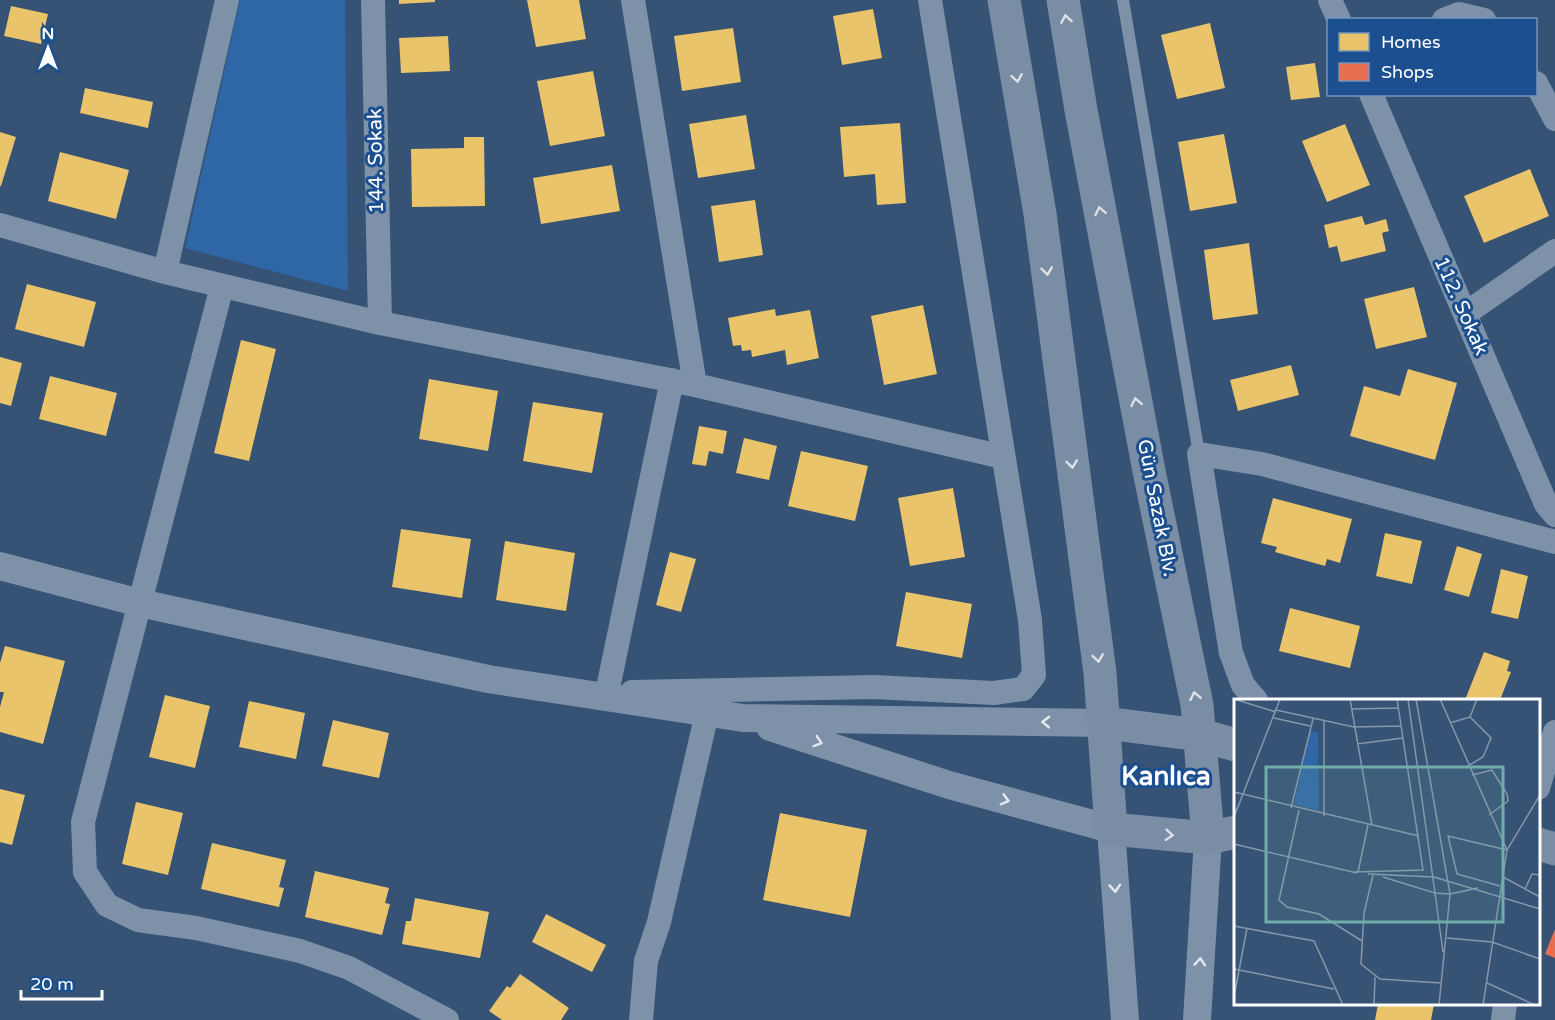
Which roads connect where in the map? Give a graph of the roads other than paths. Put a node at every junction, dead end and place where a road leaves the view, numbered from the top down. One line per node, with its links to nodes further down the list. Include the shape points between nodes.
1 (227, 0): 17 (street)
2 (373, 0): 20 (street, 144. Sokak)
3 (633, 0): 21 (street)
4 (930, 0): 23 (street)
5 (1004, 0): 32 (main road, one-way to 32, via 1040,214)
6 (1063, 0): 34 (main road, Gün Sazak Blv., one-way to 6)
7 (1123, 0): 22 (lane)
8 (1330, 0): 9 (street)
9 (1338, 18)
10 (1449, 18): 11 (street, via 1459,14)
11 (1476, 18)
12 (1537, 84): 14 (street)
13 (1372, 96): 19 (street, 112. Sokak)
14 (1555, 119)
15 (0, 225): 17 (street)
16 (1555, 251): 19 (street)
17 (165, 272): 18 (street)
18 (222, 286): 20 (street); 27 (street)
19 (1465, 314): 24 (street, 112. Sokak, via 1546,504)
20 (380, 323): 21 (street)
21 (683, 382): 23 (street); 28 (street)
22 (1199, 454): 25 (street, via 1262,464); 29 (street, via 1231,653 1243,685)
23 (1004, 457): 28 (street, via 1035,675 1023,689 994,693 874,687)
24 (1555, 515)
25 (1555, 542)
26 (0, 566): 27 (street)
27 (140, 603): 28 (street, via 488,679); 42 (street, via 83,822 85,872 107,905 138,920 196,928 300,951 349,968)
28 (595, 693): 30 (street)
29 (1255, 699)
30 (707, 712): 31 (street); 43 (street, via 659,922 646,961)
31 (743, 718): 32 (street, one-way to 31); 37 (street, one-way to 37, via 949,785)
32 (1105, 723): 34 (main road); 37 (main road)
33 (1555, 732): 36 (street)
34 (1200, 735): 35 (main road); 38 (main road, Gün Sazak Blv.)
35 (1234, 744)
36 (1540, 783)
37 (1111, 829): 38 (main road, one-way to 38); 44 (street, one-way to 44)
38 (1222, 835): 45 (street, Gün Sazak Blv., one-way to 38)
39 (1540, 843): 40 (main road)
40 (1555, 849)
41 (1504, 1005): 46 (street)
42 (447, 1020)
43 (641, 1020)
44 (1125, 1020)
45 (1197, 1020)
46 (1503, 1020)

